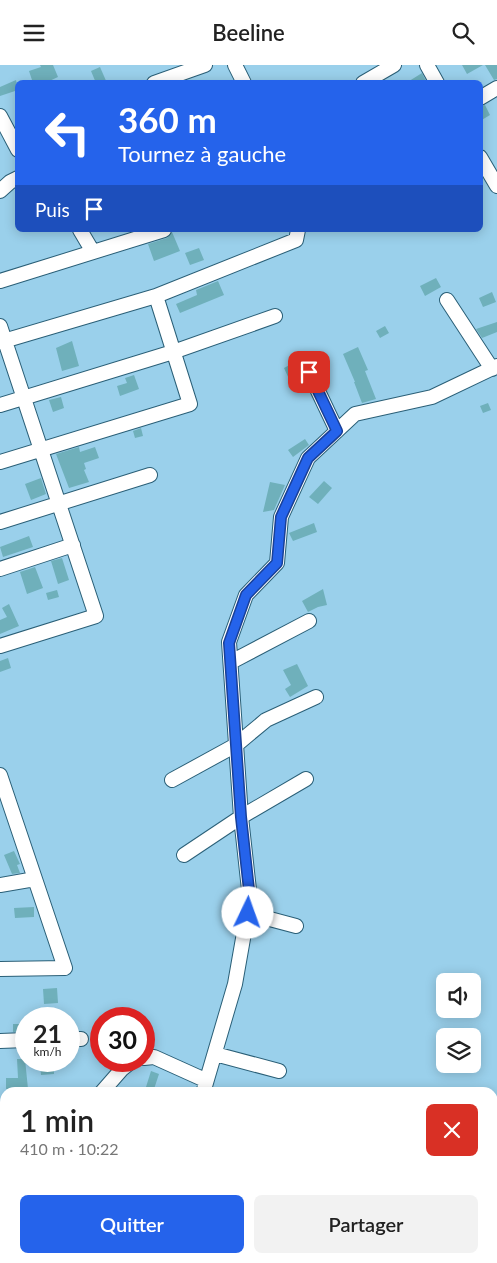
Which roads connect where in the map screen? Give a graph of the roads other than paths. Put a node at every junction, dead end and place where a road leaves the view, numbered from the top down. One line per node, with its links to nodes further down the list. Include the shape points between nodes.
1 (206, 65): 5 (street)
2 (234, 65): 6 (street)
3 (394, 65): 7 (street)
4 (427, 65): 8 (street)
5 (163, 80)
6 (242, 80)
7 (368, 80)
8 (435, 80)
9 (497, 88): 10 (street)
10 (483, 95)
11 (0, 116): 12 (street)
12 (13, 131)
13 (483, 163): 14 (street)
14 (491, 179)
15 (81, 232): 18 (street)
16 (153, 232): 18 (street)
17 (298, 232): 20 (street, via 296,240)
18 (92, 252): 19 (street)
19 (0, 281)
20 (156, 296): 24 (street); 25 (street)
21 (448, 300): 26 (street)
22 (275, 316): 25 (street)
23 (0, 326): 24 (street)
24 (2, 341): 28 (street)
25 (173, 352): 28 (street); 31 (street, via 190,404)
26 (495, 368): 30 (street, via 432,397 355,414)
27 (309, 372): 30 (street)
28 (24, 397): 29 (street); 31 (street)
29 (0, 405)
30 (337, 431): 40 (street, via 308,458 281,517 277,563 246,595 229,643)
31 (41, 450): 32 (street); 34 (street)
32 (0, 462)
33 (150, 475): 34 (street)
34 (59, 504): 35 (street); 36 (street)
35 (0, 522)
36 (73, 545): 37 (street); 39 (street, via 96,616)
37 (0, 569)
38 (309, 621): 40 (street)
39 (0, 646)
40 (231, 662): 42 (street)
41 (316, 697): 42 (street, via 266,720)
42 (236, 745): 45 (street); 47 (street)
43 (0, 775): 46 (street)
44 (306, 779): 47 (street)
45 (172, 780)
46 (3, 793): 49 (street)
47 (241, 817): 48 (street); 51 (street, via 250,899)
48 (184, 855)
49 (35, 879): 50 (street); 53 (street, via 65,967)
50 (0, 885)
51 (248, 913): 52 (street); 56 (street, via 236,984)
52 (296, 926)
53 (0, 969)
54 (15, 1040): 55 (street)
55 (0, 1041)
56 (215, 1054): 58 (street); 60 (street)
57 (155, 1058): 60 (street)
58 (279, 1071)
59 (119, 1072): 61 (street)
60 (204, 1086)
61 (106, 1087)

